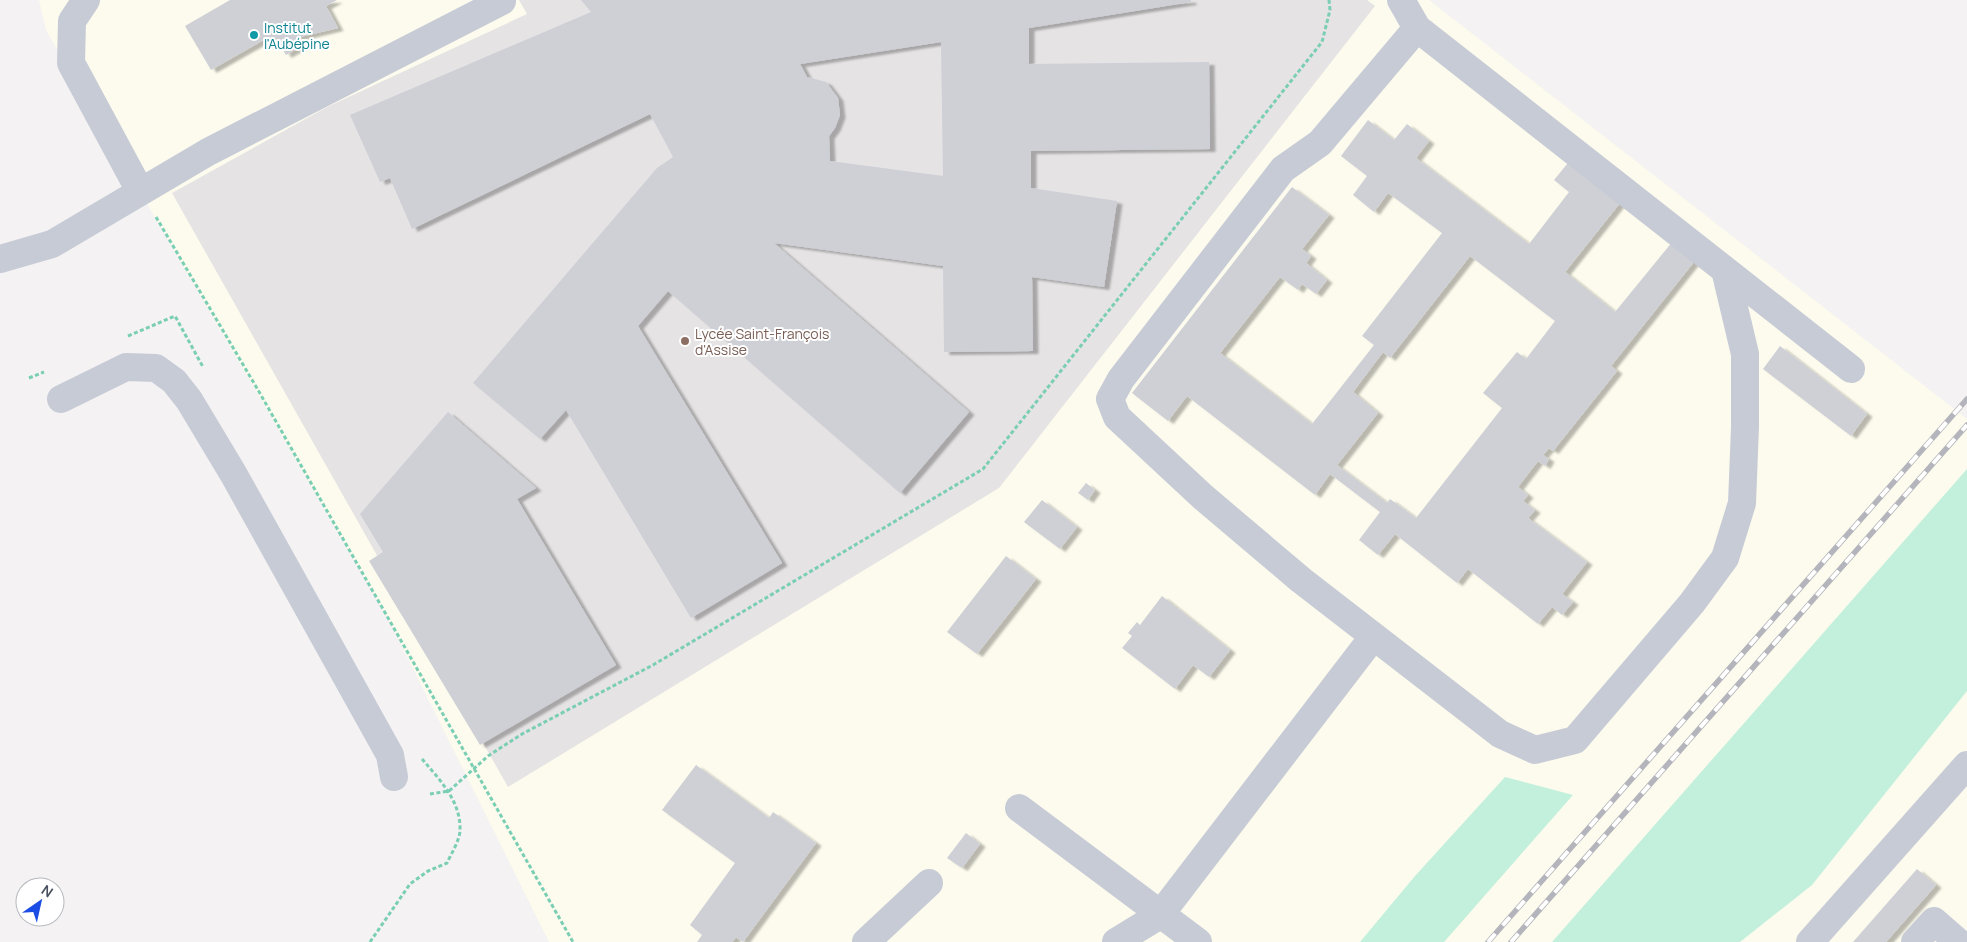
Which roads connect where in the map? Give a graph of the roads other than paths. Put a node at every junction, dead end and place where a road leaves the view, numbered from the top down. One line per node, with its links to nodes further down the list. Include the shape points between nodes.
1 (86, 0): 5 (lane, via 72,21 71,64)
2 (1401, 0): 4 (lane)
3 (502, 1): 5 (lane, via 208,152)
4 (1417, 28): 7 (lane); 10 (lane, via 1320,143 1283,168 1121,378 1110,399 1116,417 1203,497)
5 (140, 191): 6 (lane, via 52,244)
6 (0, 259)
7 (1726, 274): 8 (lane); 10 (lane, via 1745,354 1745,418 1742,503 1725,558 1692,603 1575,740 1535,750 1500,734)
8 (1851, 369)
9 (60, 399): 12 (lane, via 126,367 156,368 174,381 234,475 386,747)
10 (1373, 637): 15 (lane)
11 (1967, 765): 19 (lane)
12 (394, 777)
13 (1018, 808): 15 (lane)
14 (929, 883): 16 (lane)
15 (1160, 915): 17 (lane); 18 (lane)
16 (866, 942)
17 (1116, 942)
18 (1198, 942)
19 (1810, 942)
20 (1915, 942): 21 (lane, via 1934,921)
21 (1958, 942)

